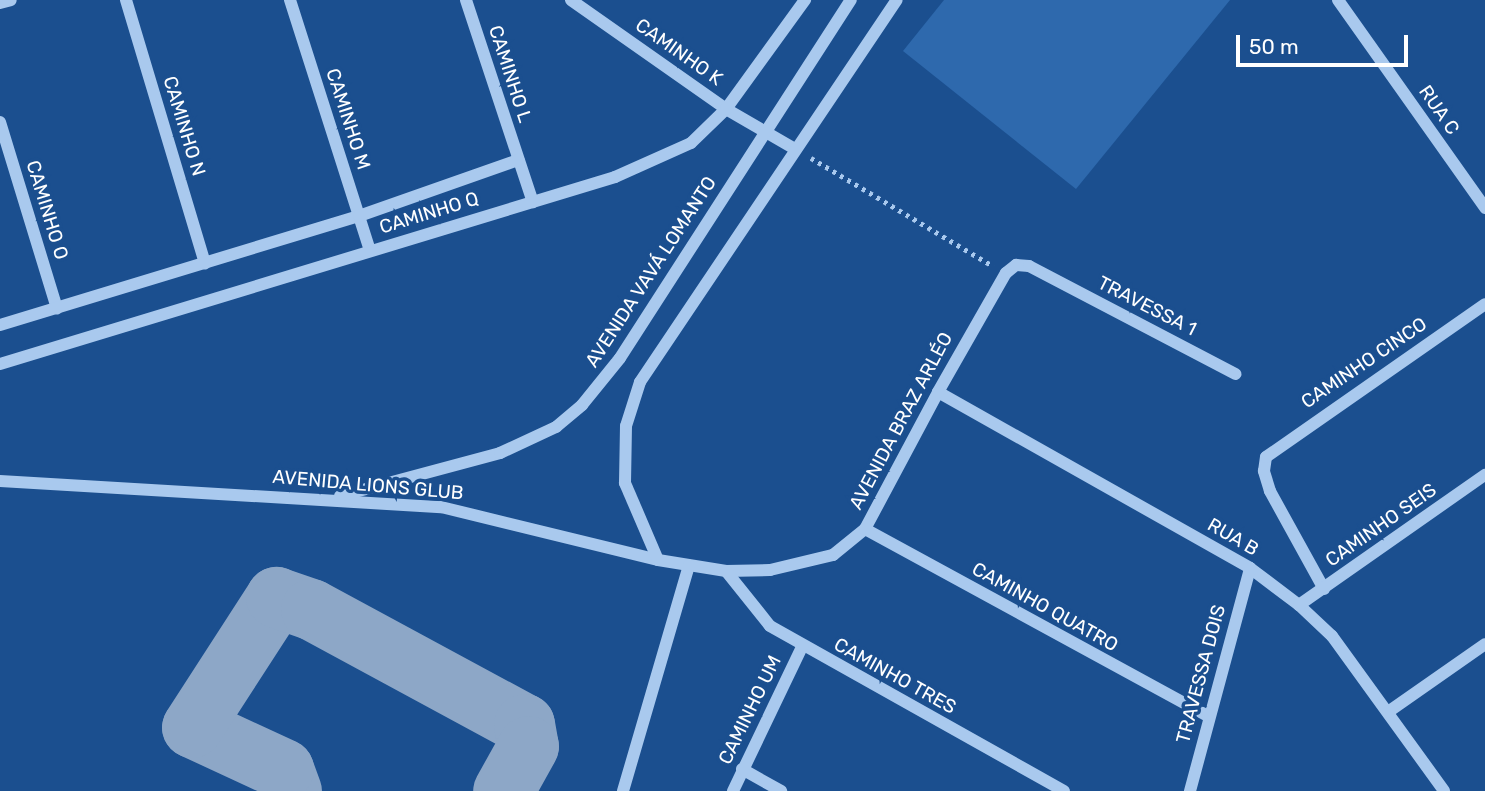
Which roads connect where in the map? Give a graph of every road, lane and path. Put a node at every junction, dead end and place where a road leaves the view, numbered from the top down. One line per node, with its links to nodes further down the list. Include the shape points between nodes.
1 (11, 0): 10 (street)
2 (126, 0): 20 (street, CAMINHO N)
3 (290, 0): 18 (street, CAMINHO M)
4 (466, 0): 15 (street, CAMINHO L)
5 (570, 0): 11 (street, CAMINHO K)
6 (805, 0): 11 (street, CAMINHO Q)
7 (851, 0): 13 (street, AVENIDA VAVÁ LOMANTO)
8 (897, 0): 14 (street)
9 (1338, 0): 17 (street, RUA C)
10 (0, 3)
11 (726, 109): 13 (street, CAMINHO K); 16 (street, CAMINHO Q, via 691,142 615,177)
12 (0, 122): 23 (street, CAMINHO O)
13 (766, 134): 14 (street, CAMINHO K); 30 (street, AVENIDA VAVÁ LOMANTO, via 620,358 569,418 500,453)
14 (795, 149): 21 (path); 32 (street, via 663,346 630,408 625,483)
15 (518, 160): 16 (street, CAMINHO L); 18 (street, CAMINHO Q)
16 (533, 202): 19 (street, CAMINHO Q)
17 (1485, 208)
18 (359, 216): 19 (street, CAMINHO M); 20 (street, CAMINHO Q)
19 (370, 251): 25 (street, CAMINHO Q)
20 (205, 263): 23 (street, CAMINHO Q)
21 (1006, 273): 26 (street, TRAVESSA 1, via 1023,264); 27 (street, AVENIDA BRAZ ARLÉO)
22 (1485, 304): 36 (street, CAMINHO CINCO, via 1266,457 1264,471 1270,491)
23 (57, 308): 24 (street, CAMINHO Q)
24 (0, 325)
25 (0, 363)
26 (1236, 374)
27 (938, 392): 31 (street, AVENIDA BRAZ ARLÉO); 34 (street, RUA B)
28 (1485, 475): 36 (street, CAMINHO SEIS)
29 (0, 481): 30 (street, AVENIDA LIONS GLUB)
30 (330, 499): 32 (street, AVENIDA LIONS GLUB, via 480,514)
31 (865, 529): 35 (street, AVENIDA BRAZ ARLÉO, via 849,545 811,563); 41 (street, CAMINHO QUATRO)
32 (658, 560): 33 (street, AVENIDA LIONS GLUB)
33 (689, 565): 35 (street, AVENIDA LIONS GLUB); 43 (street)
34 (1250, 568): 37 (street, RUA B); 41 (street, TRAVESSA DOIS)
35 (726, 571): 39 (street, CAMINHO TRES, via 769,626)
36 (1324, 589): 37 (street, CAMINHO SEIS)
37 (1299, 605): 40 (street, RUA B, via 1332,636)
38 (1485, 644): 40 (street)
39 (802, 647): 42 (street, CAMINHO UM); 46 (street, CAMINHO TRES)
40 (1388, 712): 48 (street, RUA B)
41 (1208, 716): 47 (street, TRAVESSA DOIS)
42 (742, 769): 44 (street, CAMINHO UM); 45 (street)
43 (623, 791)
44 (733, 791)
45 (781, 791)
46 (1064, 791)
47 (1190, 791)
48 (1444, 791)

